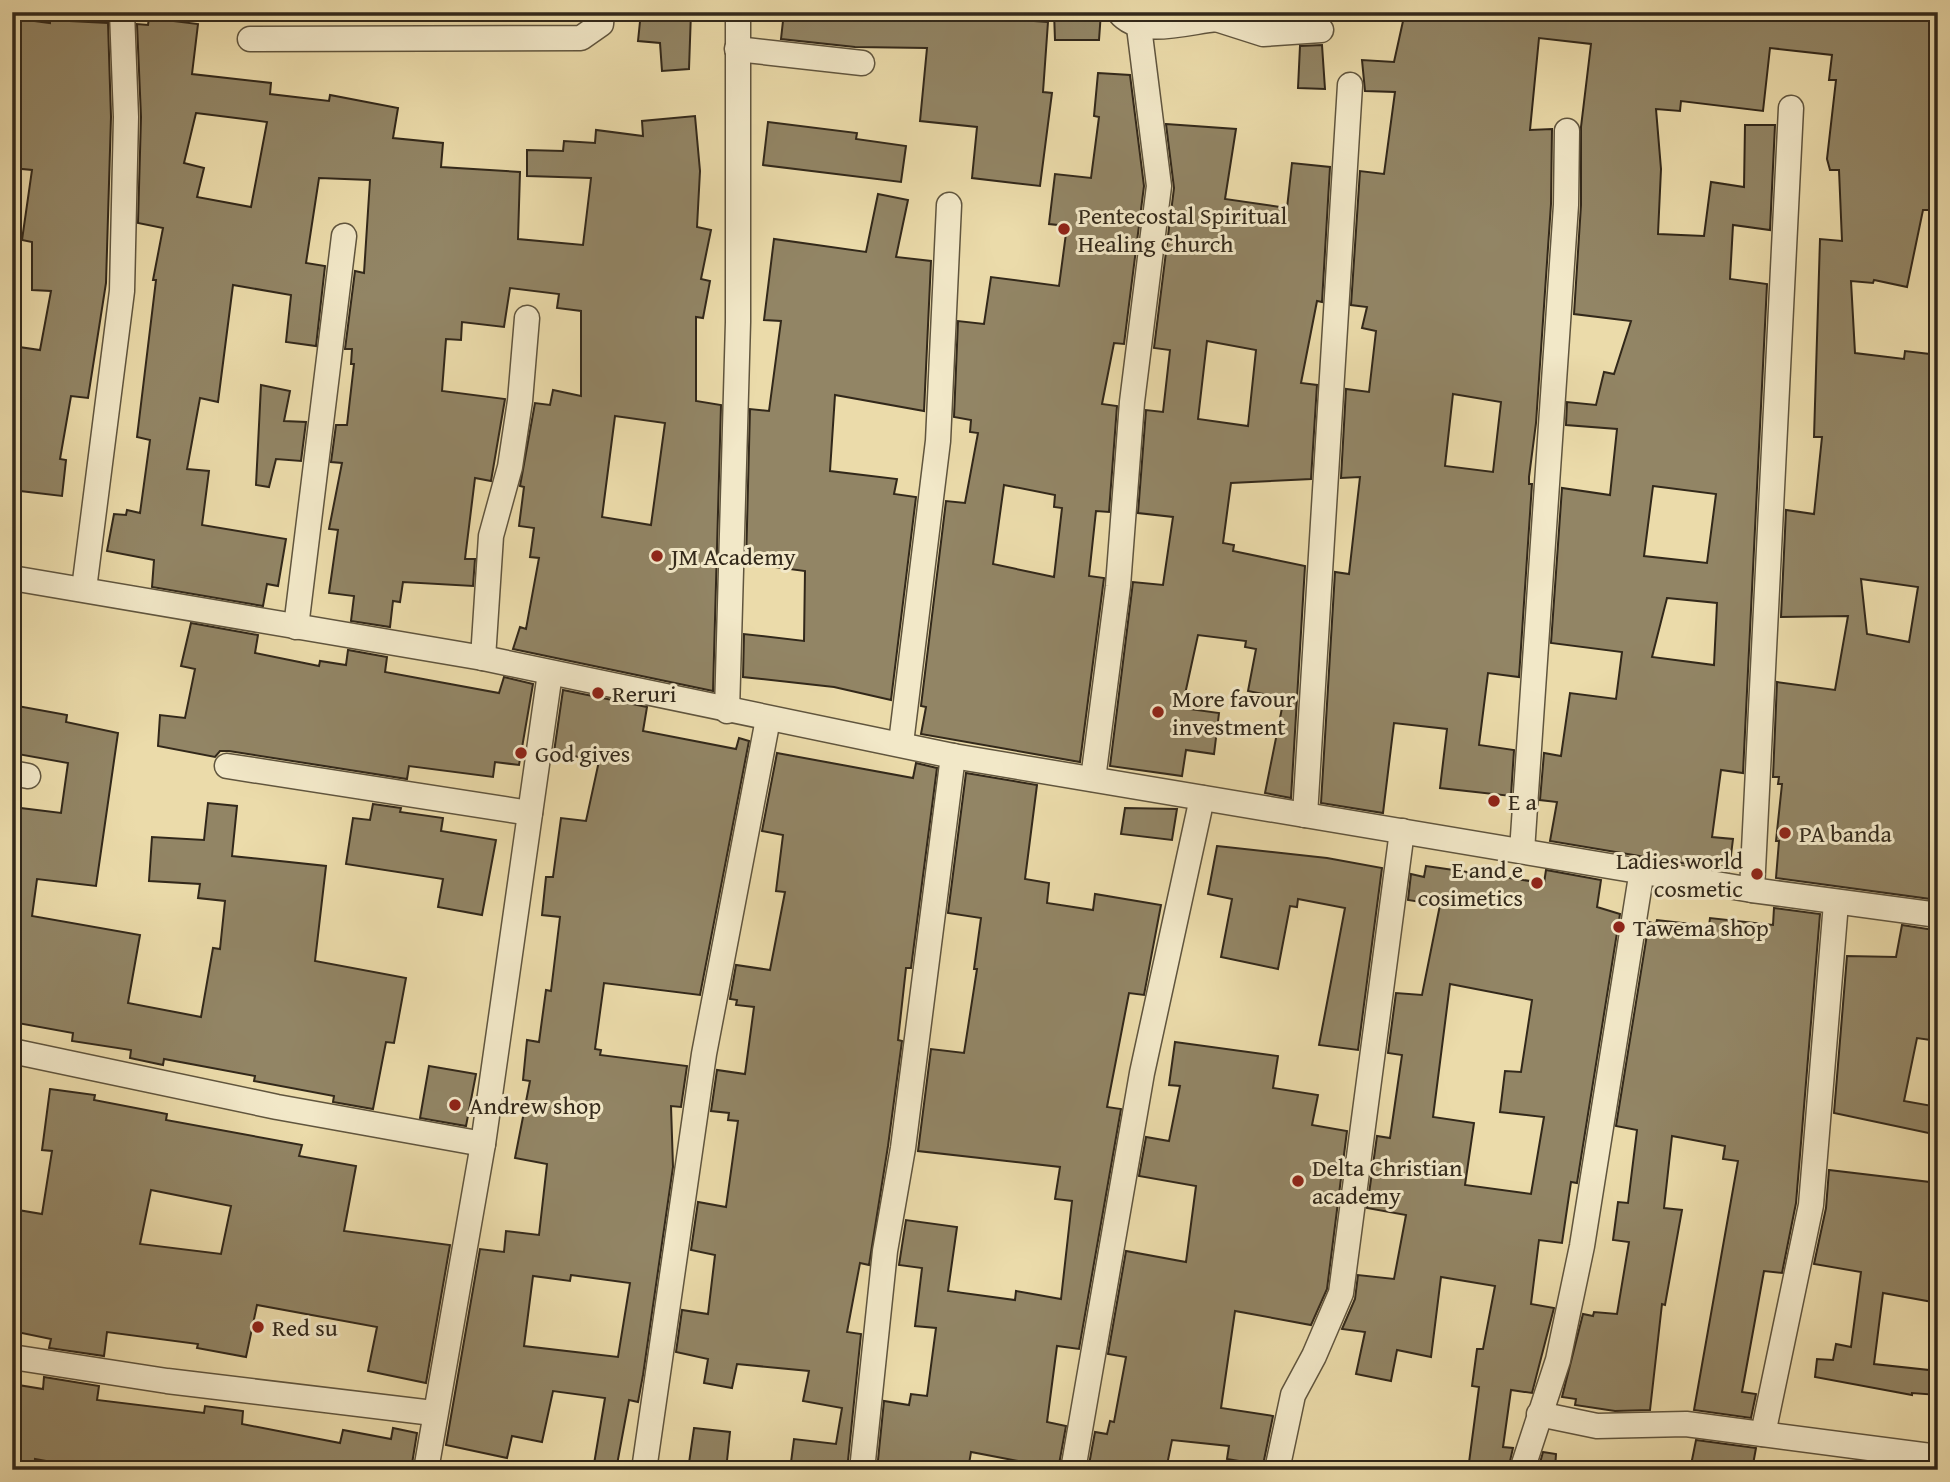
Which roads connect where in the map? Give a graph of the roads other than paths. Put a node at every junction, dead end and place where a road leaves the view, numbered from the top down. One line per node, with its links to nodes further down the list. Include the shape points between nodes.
1 (122, 12): 18 (street, via 126,117 122,291)
2 (602, 12): 8 (street, via 601,24 581,38)
3 (738, 12): 9 (street)
4 (1119, 12): 6 (street, via 1126,22)
5 (1219, 15): 6 (street); 7 (street, via 1263,34)
6 (1139, 27): 27 (street, via 1159,186)
7 (1321, 30)
8 (250, 39)
9 (737, 49): 10 (street); 22 (street, via 738,322)
10 (862, 63)
11 (1350, 85): 30 (street)
12 (1791, 108): 34 (street)
13 (1567, 131): 32 (street, via 1566,205)
14 (949, 205): 24 (street, via 938,442)
15 (344, 236): 19 (street)
16 (527, 318): 20 (street, via 514,441 491,536)
17 (12, 578): 18 (street)
18 (84, 589): 19 (street)
19 (296, 627): 20 (street)
20 (483, 658): 21 (street)
21 (550, 673): 22 (street); 29 (street)
22 (727, 711): 23 (street)
23 (768, 719): 24 (street); 45 (street, via 704,1054)
24 (901, 743): 25 (street)
25 (953, 756): 27 (street); 46 (street, via 903,1148 885,1251)
26 (227, 766): 29 (street)
27 (1093, 779): 28 (street)
28 (1202, 798): 30 (street); 47 (street, via 1142,1073)
29 (530, 813): 38 (street)
30 (1305, 815): 31 (street)
31 (1402, 831): 32 (street); 48 (street, via 1341,1293 1293,1395)
32 (1522, 851): 33 (street)
33 (1642, 870): 34 (street); 41 (street, via 1582,1246 1558,1360)
34 (1752, 890): 35 (street)
35 (1836, 902): 36 (street); 42 (street, via 1811,1205)
36 (1938, 915)
37 (12, 1051): 38 (street)
38 (482, 1144): 40 (street)
39 (12, 1357): 40 (street)
40 (433, 1413): 44 (street)
41 (1539, 1413): 42 (street, via 1597,1426 1686,1424); 49 (street)
42 (1763, 1434): 43 (street)
43 (1938, 1457)
44 (426, 1470)
45 (644, 1470)
46 (862, 1470)
47 (1073, 1470)
48 (1277, 1470)
49 (1521, 1470)

